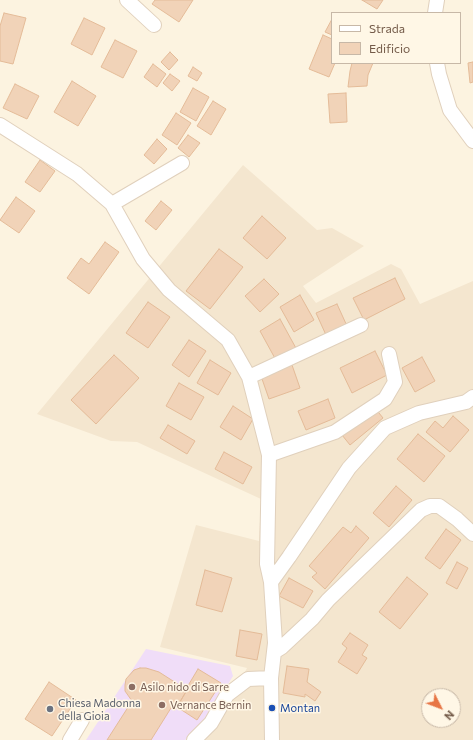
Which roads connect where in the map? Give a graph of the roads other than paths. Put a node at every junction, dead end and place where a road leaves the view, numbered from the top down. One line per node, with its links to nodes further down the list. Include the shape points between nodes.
1 (127, 0): 4 (street)
2 (437, 0): 3 (street)
3 (435, 12)
4 (154, 25)
5 (437, 64): 7 (street, via 450,110)
6 (0, 125): 9 (street, via 77,174)
7 (473, 141)
8 (182, 163): 9 (street)
9 (112, 204): 12 (street, via 143,260 169,290 228,340)
10 (361, 325): 12 (street)
11 (389, 354): 14 (street, via 395,382 385,399 335,432)
12 (249, 377): 14 (street)
13 (473, 397): 16 (street, via 466,402 419,413 385,428 349,468)
14 (269, 455): 16 (street, via 267,564)
15 (473, 534): 17 (street, via 439,506 421,510 328,600 312,619)
16 (270, 582): 17 (street)
17 (274, 652): 18 (street)
18 (271, 678): 21 (street, via 248,679 227,695 211,723); 22 (street)
19 (82, 720): 20 (street)
20 (70, 740)
21 (194, 740)
22 (272, 740)

